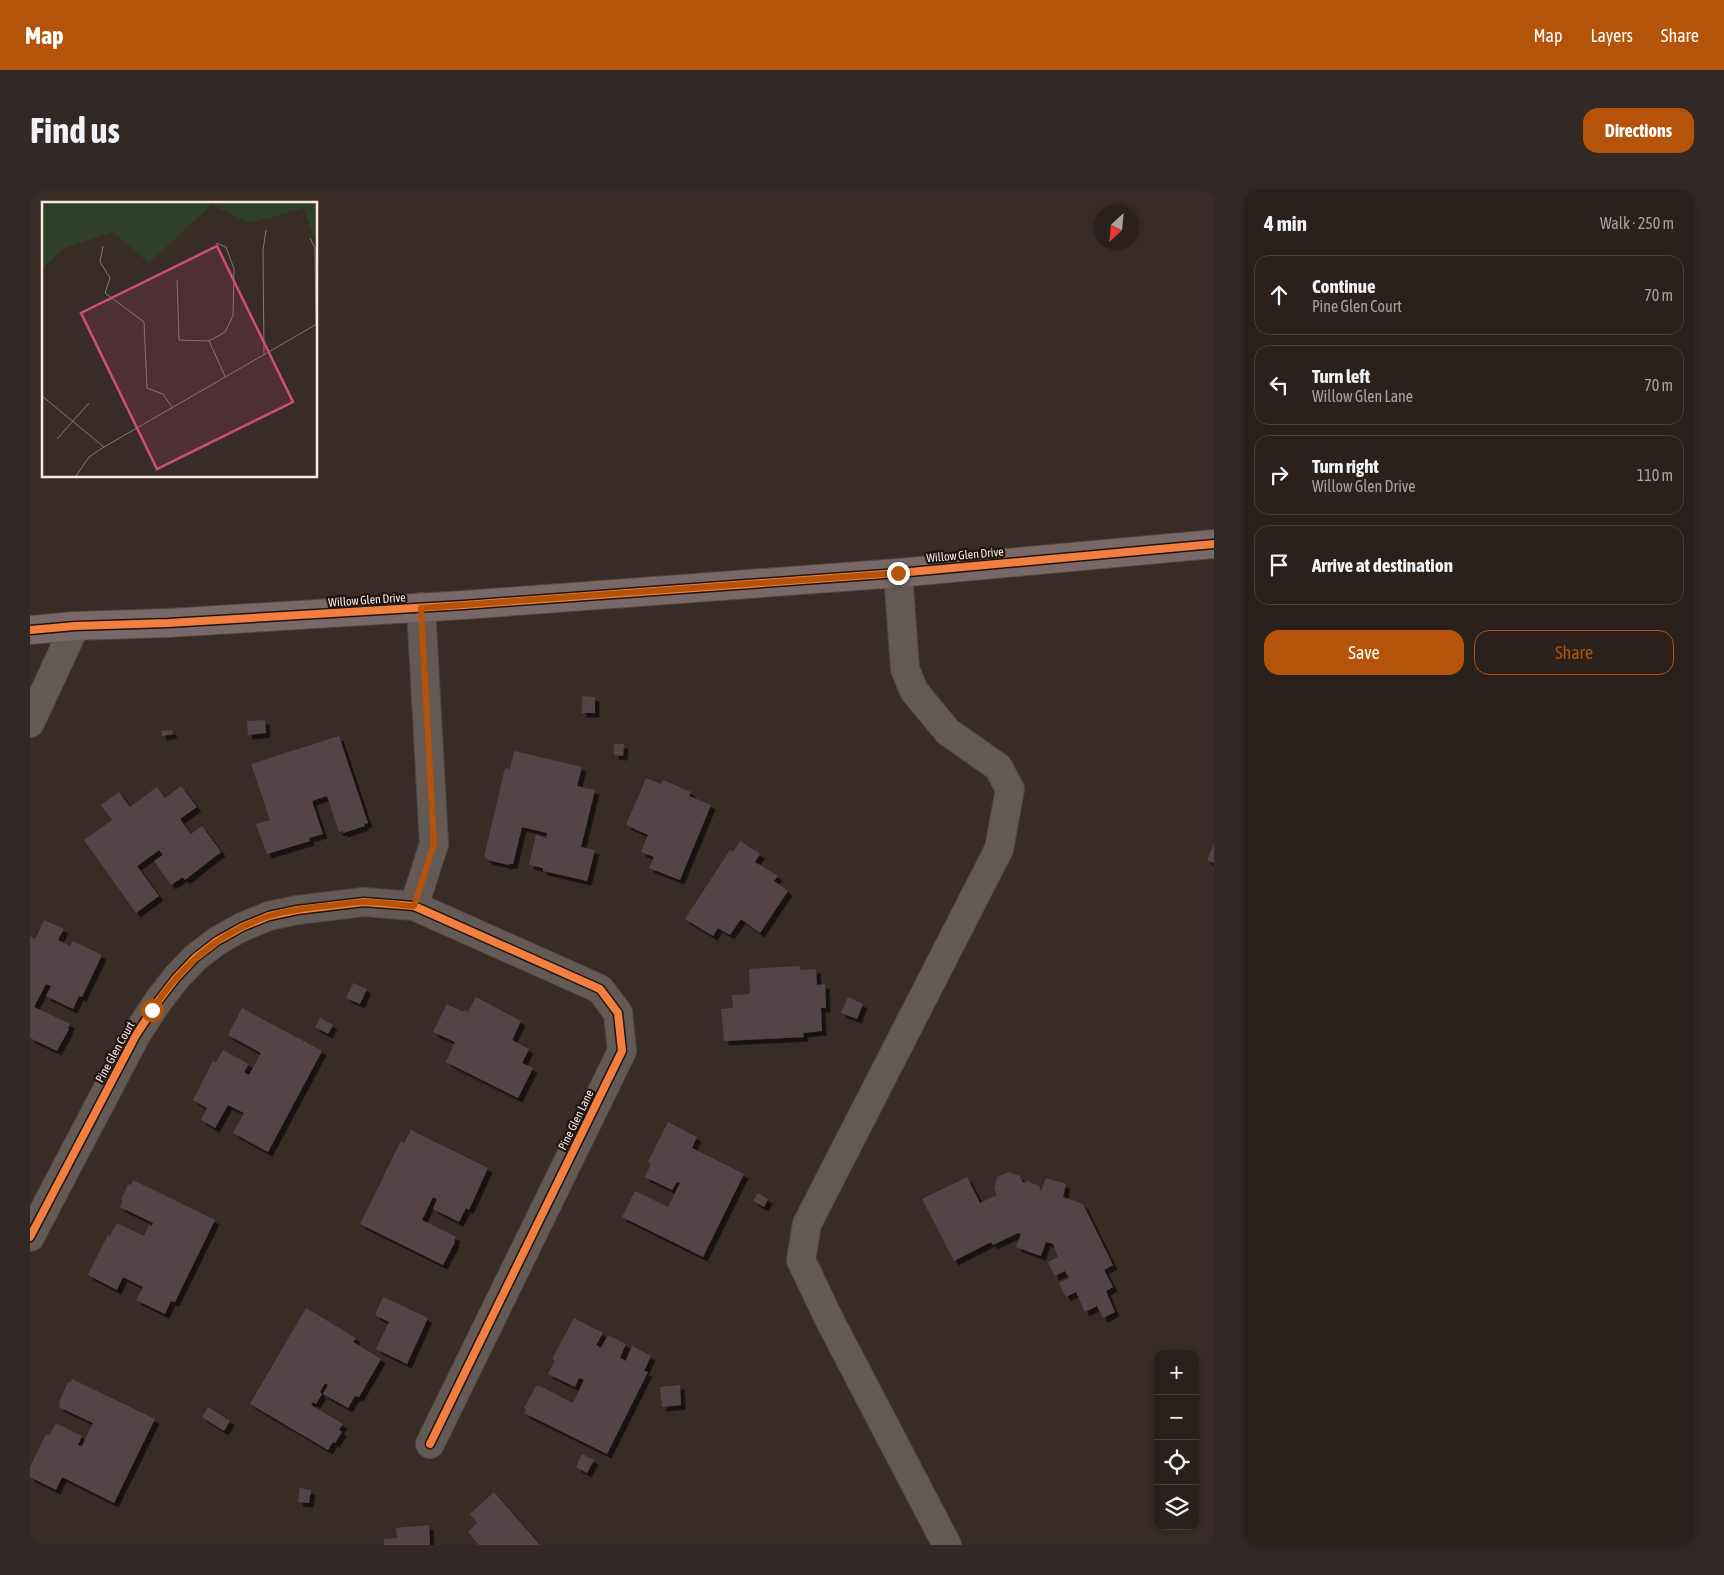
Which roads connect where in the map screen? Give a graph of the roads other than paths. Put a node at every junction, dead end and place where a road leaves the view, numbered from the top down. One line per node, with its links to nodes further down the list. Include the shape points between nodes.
1 (1214, 544): 2 (main road, Willow Glen Drive)
2 (898, 573): 3 (main road, Willow Glen Drive); 10 (street, via 904,669 914,691 948,732 998,767 1010,789 999,849 807,1224 801,1260)
3 (421, 608): 4 (main road, Willow Glen Drive); 7 (street, via 434,844)
4 (75, 626): 5 (main road, Willow Glen Drive); 6 (street)
5 (30, 630)
6 (30, 722)
7 (414, 906): 8 (street, Pine Glen Court, via 364,902 278,914 242,927 195,958 165,992 136,1035); 9 (street, Pine Glen Lane, via 600,989 618,1013 622,1051)
8 (30, 1237)
9 (430, 1444)
10 (947, 1545)

